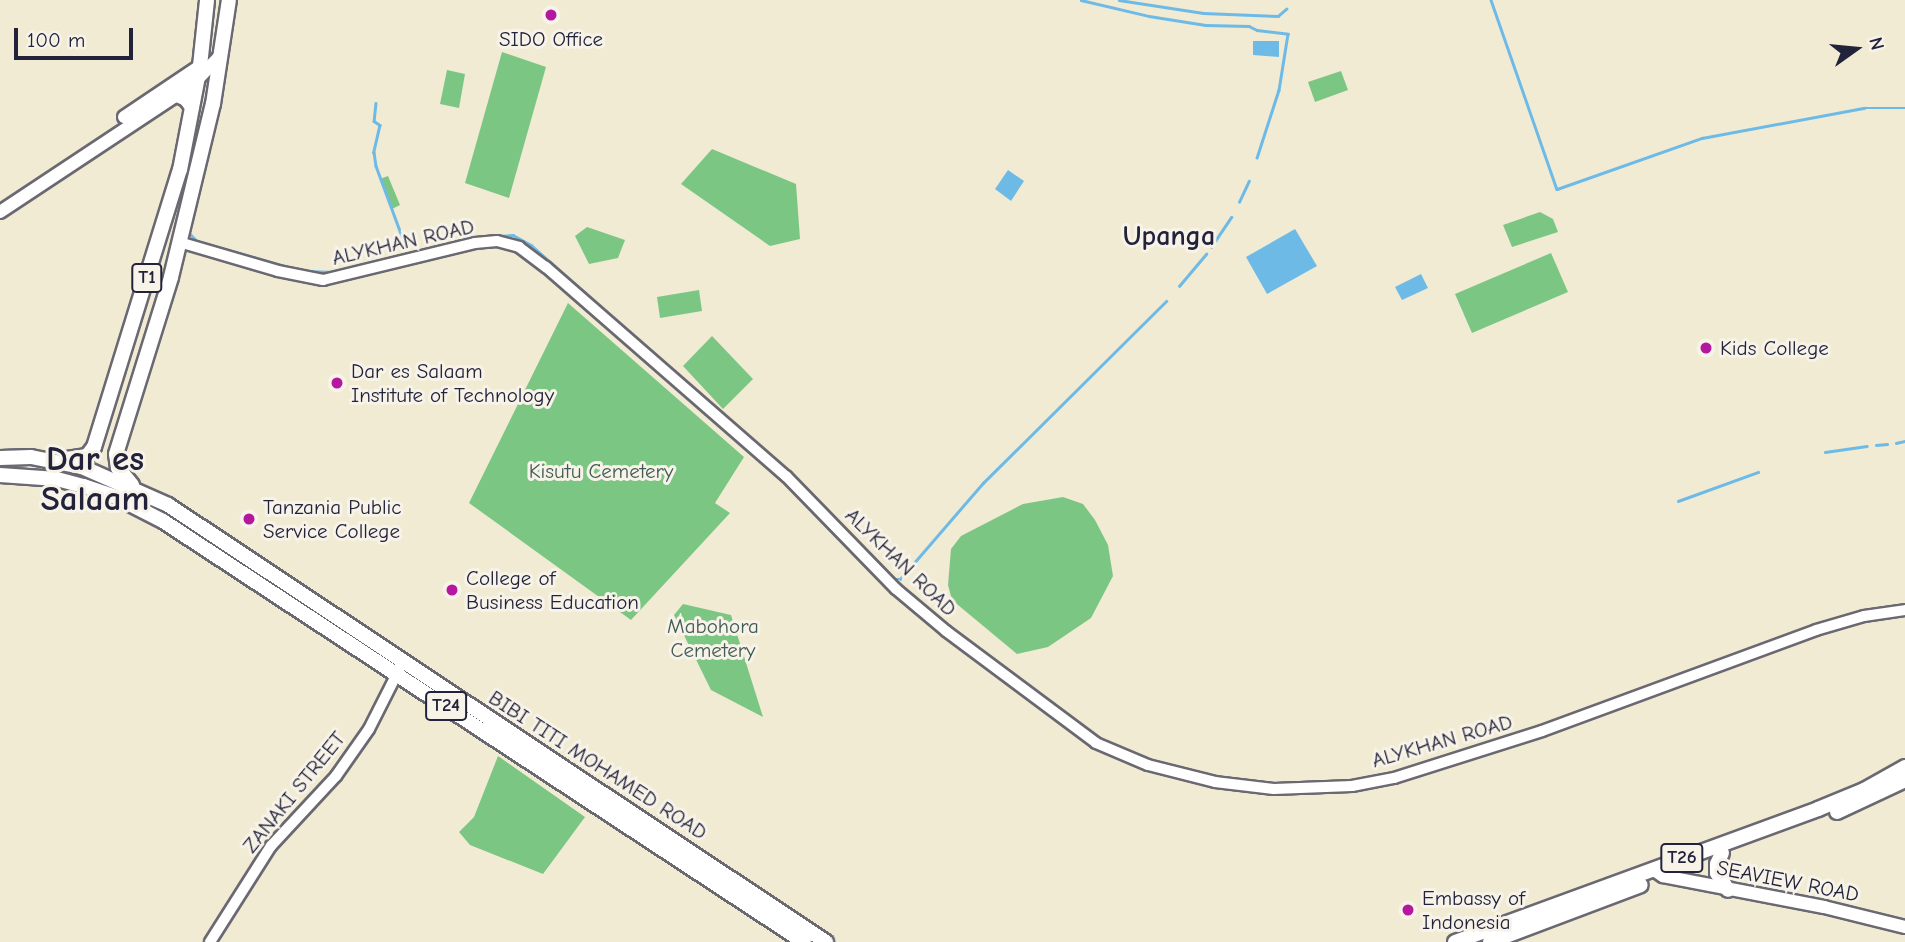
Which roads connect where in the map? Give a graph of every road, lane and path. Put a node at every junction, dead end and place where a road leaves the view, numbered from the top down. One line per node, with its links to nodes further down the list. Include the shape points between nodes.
1 (206, 0): 4 (highway, T1)
2 (229, 0): 3 (highway, T1)
3 (219, 57): 4 (main road); 9 (highway, T1, via 213,104)
4 (199, 73): 5 (main road); 6 (highway, T1); 7 (main road)
5 (175, 94): 6 (highway); 8 (main road)
6 (192, 107): 11 (highway, T1, via 180,170 94,447 79,459)
7 (0, 202)
8 (0, 212)
9 (179, 242): 13 (highway, T1, via 116,454 118,468); 14 (street, ALYKHAN ROAD, via 323,280 475,243 497,241 519,247 786,476 922,612 1069,725 1115,753 1215,782 1274,789 1339,787 1394,778 1530,735 1816,630)
10 (0, 458): 11 (highway, BIBI TITI MOHAMED ROAD / T24)
11 (55, 459): 13 (highway, BIBI TITI MOHAMED ROAD / T24)
12 (0, 475): 15 (highway, BIBI TITI MOHAMED ROAD / T24, via 57,479 118,498 180,531)
13 (139, 490): 15 (highway, BIBI TITI MOHAMED ROAD / T24, via 168,505)
14 (1905, 610)
15 (399, 668): 22 (highway, BIBI TITI MOHAMED ROAD / T24); 23 (street, ZANAKI STREET, via 369,729 337,776 271,846)
16 (1905, 767): 19 (highway, T26, via 1845,798)
17 (1905, 780): 18 (highway, T26, via 1849,807)
18 (1722, 853): 19 (highway, T26); 20 (highway, via 1717,873)
19 (1659, 873): 20 (main road, SEAVIEW ROAD); 25 (highway, T26); 26 (highway, T26)
20 (1728, 890): 21 (main road, SEAVIEW ROAD)
21 (1905, 927)
22 (802, 936): 24 (highway, BIBI TITI MOHAMED ROAD / T24)
23 (209, 942)
24 (826, 942)
25 (1455, 942)
26 (1490, 942)

